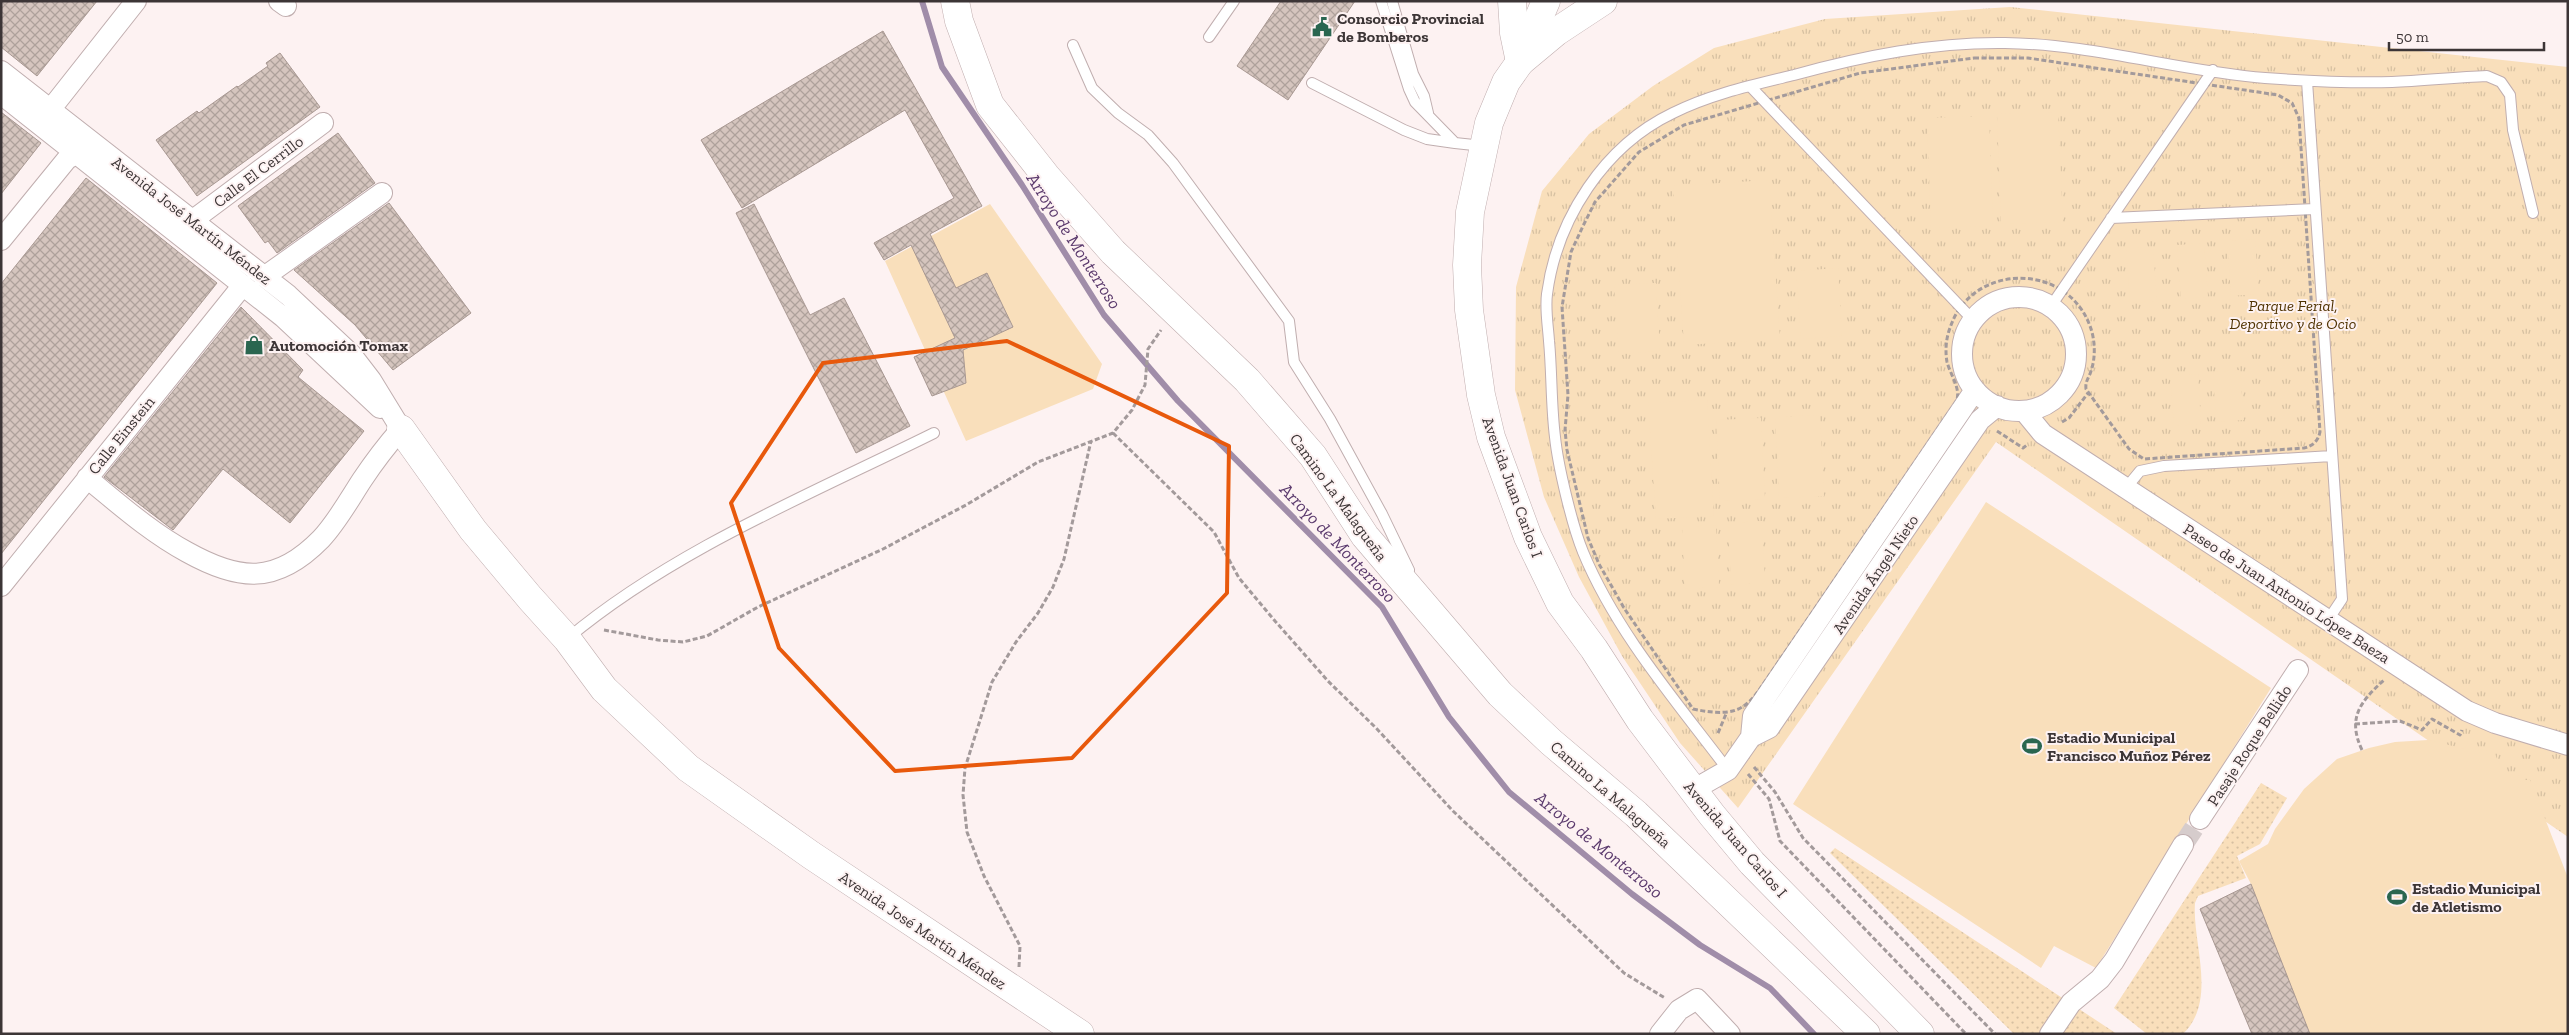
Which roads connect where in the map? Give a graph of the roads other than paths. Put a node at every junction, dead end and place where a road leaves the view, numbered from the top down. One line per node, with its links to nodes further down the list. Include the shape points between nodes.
1 (136, 1): 18 (street)
2 (955, 1): 43 (main road, Camino La Malagueña, via 959,21 990,105 1112,252 1247,380 1313,456 1364,536)
3 (1234, 1): 9 (lane)
4 (1381, 1): 19 (lane, via 1408,90 1415,102)
5 (1392, 1): 19 (lane)
6 (1512, 1): 11 (main road)
7 (1546, 1): 11 (main road)
8 (1603, 1): 11 (main road, via 1556,32)
9 (1209, 37)
10 (1073, 45): 43 (lane, via 1092,88 1148,135 1173,163 1289,321 1294,362 1330,419 1382,514 1409,570)
11 (1520, 62): 22 (main road, Avenida Juan Carlos I, via 1517,84)
12 (2213, 70): 14 (lane); 16 (lane, via 2077,49 2008,43 1942,45 1856,58); 27 (lane)
13 (1, 71): 18 (street, Avenida José Martín Méndez)
14 (2307, 81): 25 (lane); 26 (lane, via 2494,78 2507,88 2510,95 2513,130)
15 (1312, 83): 21 (lane, via 1404,130 1427,139)
16 (1750, 86): 33 (lane); 49 (lane, via 1674,112 1647,127 1618,150 1571,214 1554,255 1546,298 1554,438 1582,550 1637,648)
17 (1, 94): 18 (street, Avenida José Martín Méndez, via 24,99 41,112); 23 (street, Avenida José Martín Méndez)
18 (50, 110): 28 (street, Avenida José Martín Méndez)
19 (1428, 113): 21 (lane)
20 (323, 123): 28 (street, Calle El Cerrillo)
21 (1456, 143): 22 (lane)
22 (1489, 147): 50 (main road, Avenida Juan Carlos I, via 1482,277 1501,407 1534,511 1576,601 1594,649 1640,720)
23 (78, 153): 29 (street, via 66,159); 31 (street, Avenida José Martín Méndez)
24 (382, 193): 30 (street)
25 (2310, 209): 27 (lane); 40 (lane)
26 (2533, 213)
27 (2111, 218): 32 (lane)
28 (193, 220): 30 (street, Avenida José Martín Méndez)
29 (1, 240)
30 (264, 277): 34 (street, Avenida José Martín Méndez)
31 (243, 285): 34 (street, Avenida José Martín Méndez, via 252,282 260,286 300,319); 38 (street, Avenida José Martín Méndez, via 317,348); 41 (street, Calle Einstein)
32 (2051, 306): 33 (street, via 2028,297 2003,299); 37 (street, via 2065,319 2074,336 2075,368 2059,396)
33 (1967, 313): 35 (street, via 1962,355 1968,379)
34 (330, 333): 38 (street, Avenida José Martín Méndez, via 371,380)
35 (1975, 390): 36 (street); 49 (street, Avenida Ángel Nieto, via 1753,716)
36 (1997, 406): 37 (street); 49 (street, Avenida Ángel Nieto, via 1980,420 1769,728)
37 (2024, 411): 42 (street, Paseo de Juan Antonio López Baeza, via 2044,434)
38 (401, 428): 41 (street, via 321,539 287,564 263,573 236,574 212,566 158,536); 46 (main road, Avenida José Martín Méndez, via 473,530 530,598)
39 (934, 433): 46 (lane, via 710,544 621,599)
40 (2327, 456): 42 (lane, via 2164,466 2140,471); 45 (lane, via 2342,599)
41 (87, 478): 44 (street, Calle Einstein)
42 (2126, 488): 45 (street, Paseo de Juan Antonio López Baeza)
43 (1403, 582): 56 (main road, Camino La Malagueña, via 1500,694 1636,814)
44 (1, 586)
45 (2328, 620): 48 (street, Paseo de Juan Antonio López Baeza, via 2470,712)
46 (575, 632): 53 (main road, Avenida José Martín Méndez, via 768,823)
47 (2298, 670): 51 (street, Pasaje Roque Bellido)
48 (2568, 745)
49 (1738, 754): 50 (street, Avenida Ángel Nieto)
50 (1693, 790): 57 (main road, Avenida Juan Carlos I, via 1752,863)
51 (2200, 819)
52 (2183, 845): 58 (street, via 2114,961 2100,979 2071,1003)
53 (1080, 1034)
54 (1660, 1034): 55 (street, via 1679,1010 1697,999)
55 (1730, 1034)
56 (1866, 1034)
57 (1920, 1034)
58 (2050, 1034)

